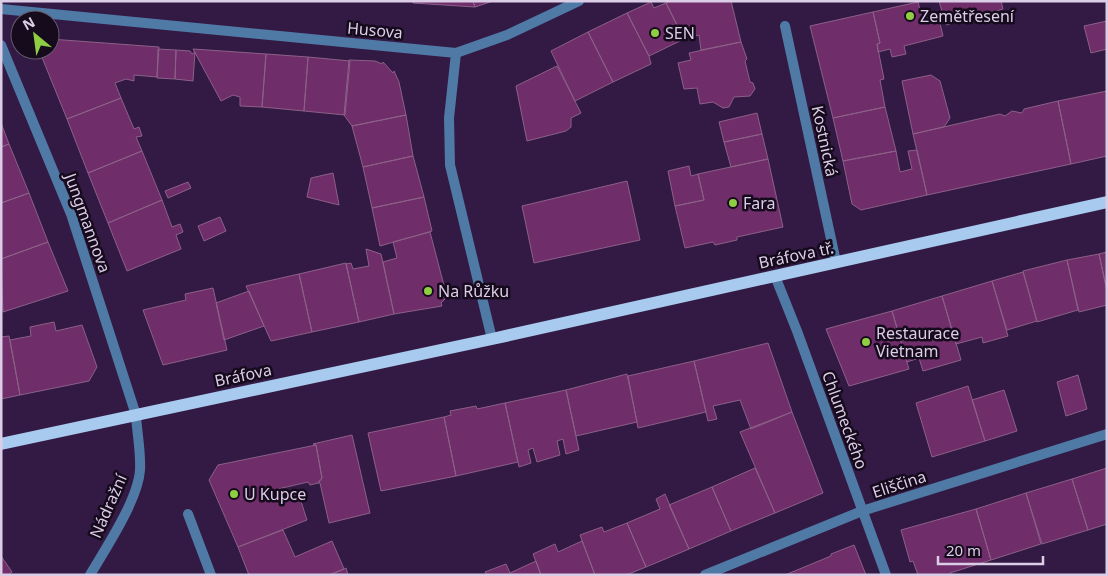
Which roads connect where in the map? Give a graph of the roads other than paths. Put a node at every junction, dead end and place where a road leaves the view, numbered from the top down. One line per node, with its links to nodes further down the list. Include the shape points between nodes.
1 (579, 1): 5 (street, via 506,35)
2 (1, 9): 5 (street, Husova)
3 (785, 26): 7 (street, Kostnická)
4 (1, 45): 10 (street, Jungmannova, via 71,214)
5 (456, 53): 9 (street, via 449,118 450,165)
6 (1107, 202): 7 (main road, Bráfova tř.)
7 (836, 262): 8 (main road, Bráfova tř.)
8 (775, 276): 9 (main road, Bráfova tř.); 13 (street, Chlumeckého)
9 (492, 339): 10 (main road, Bráfova)
10 (136, 415): 12 (main road, Bráfova); 15 (street, Nádražní, via 140,470 113,536)
11 (1107, 434): 13 (street, Eliščina)
12 (1, 444)
13 (862, 511): 17 (street, Eliščina); 18 (street, Chlumeckého)
14 (188, 514): 16 (street)
15 (90, 575)
16 (211, 575)
17 (705, 575)
18 (886, 575)

